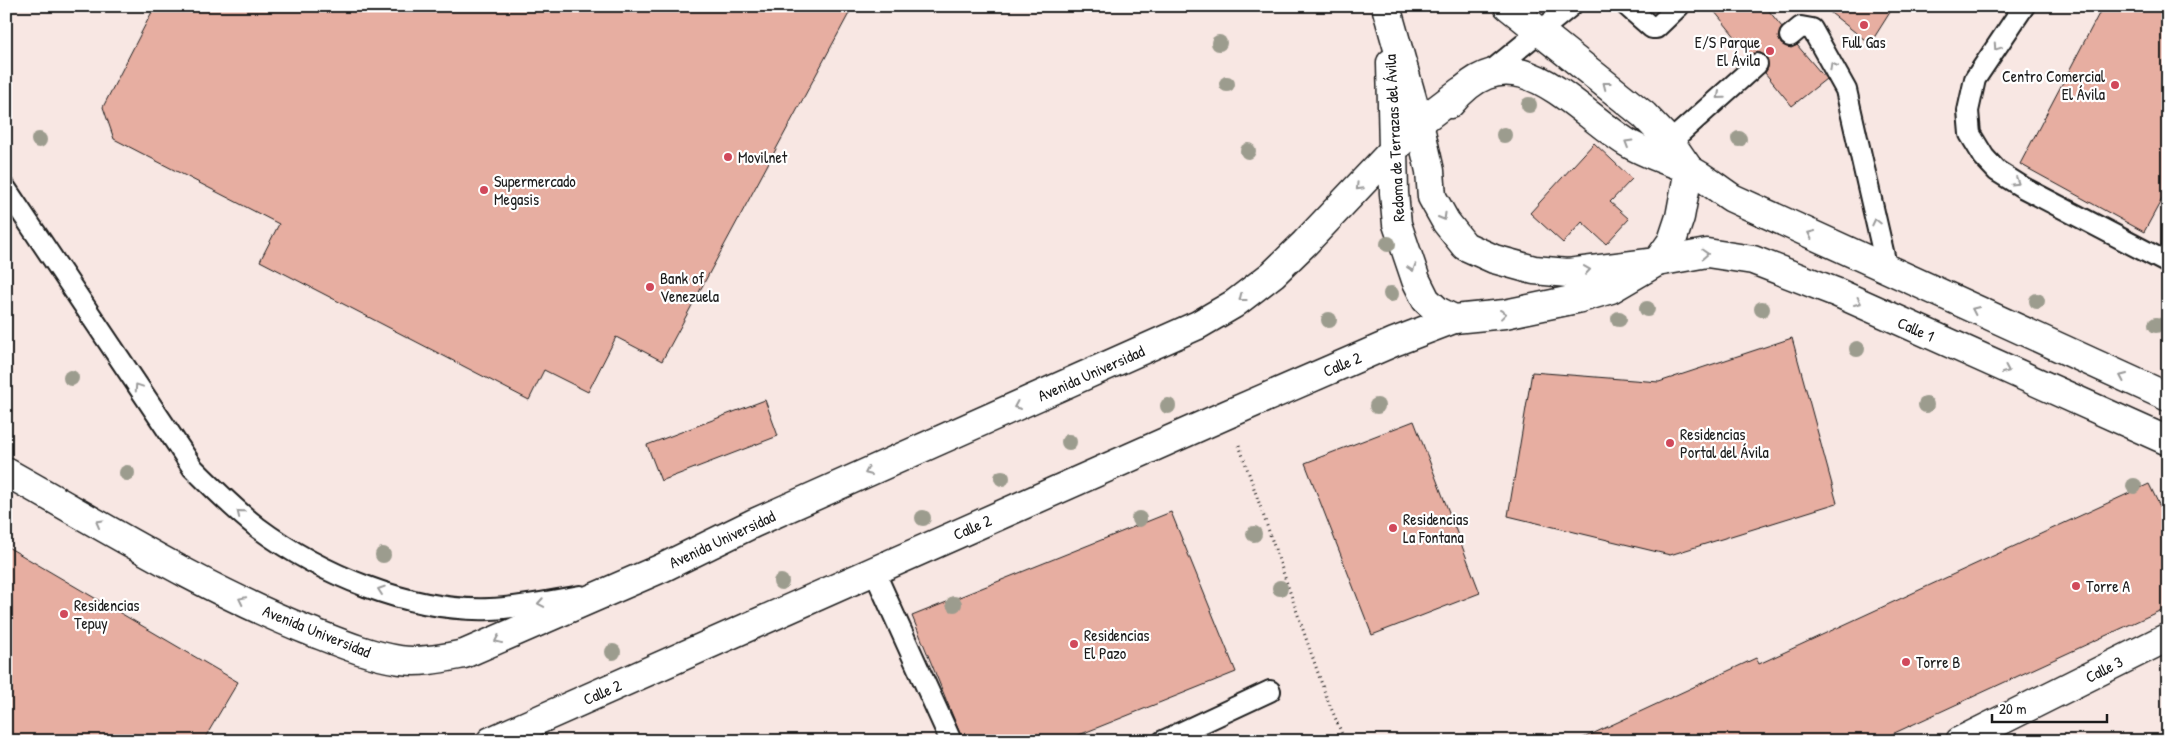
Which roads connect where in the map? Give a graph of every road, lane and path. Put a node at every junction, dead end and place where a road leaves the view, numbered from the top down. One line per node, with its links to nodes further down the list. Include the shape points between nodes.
1 (1571, 6): 6 (lane)
2 (1627, 6): 3 (lane, via 1652,28 1656,28)
3 (1679, 6)
4 (2024, 6): 18 (lane, one-way to 18, via 1975,79 1968,111 1970,134 1997,171)
5 (1387, 8): 11 (street, Redoma de Terrazas del Ávila); 13 (street, Redoma de Terrazas del Ávila)
6 (1523, 19): 9 (lane); 12 (street, Redoma de Terrazas del Ávila, one-way to 6, via 1644,115)
7 (1790, 36): 19 (lane, one-way to 7, via 1846,90 1812,29 1801,27)
8 (1757, 64): 12 (lane, one-way to 12)
9 (1484, 76): 10 (street, Redoma de Terrazas del Ávila); 12 (street, Redoma de Terrazas del Ávila, one-way to 9, via 1625,142 1540,79 1512,71)
10 (1460, 91): 11 (street, Avenida Universidad); 15 (street, Redoma de Terrazas del Ávila, via 1441,115)
11 (1419, 123): 13 (street, Avenida Universidad); 15 (street, Redoma de Terrazas del Ávila)
12 (1662, 149): 14 (street, Redoma de Terrazas del Ávila)
13 (1393, 152): 20 (street, Redoma de Terrazas del Ávila, one-way to 20, via 1397,224 1416,280 1426,300); 26 (street, Avenida Universidad, one-way to 26, via 1273,274 1234,304 1198,325)
14 (1689, 169): 17 (street, via 1680,218 1672,241); 19 (street, Redoma de Terrazas del Ávila, one-way to 14, via 1732,198)
15 (1430, 171): 17 (street, Redoma de Terrazas del Ávila, one-way to 17, via 1432,197 1446,222 1465,246 1494,259 1534,270 1568,273)
16 (6, 189): 26 (lane, one-way to 16, via 489,609 417,601 328,571 266,533 229,504 193,468)
17 (1657, 262): 20 (street, one-way to 17, via 1505,314 1581,298 1611,289); 23 (street, Calle 1, one-way to 23, via 1707,253 1753,260 1838,293)
18 (2168, 263)
19 (1887, 269): 21 (street, one-way to 19)
20 (1454, 319): 22 (street, Calle 2)
21 (2168, 397)
22 (1228, 414): 25 (street, Calle 2); 32 (path, via 1326,696)
23 (2168, 441)
24 (6, 472): 26 (street, Avenida Universidad, one-way to 24, via 464,654 436,660 402,660 360,652 280,619 202,580)
25 (874, 571): 29 (street, Calle 2); 30 (lane)
26 (606, 591)
27 (2168, 637): 33 (street, Calle 3)
28 (1270, 691): 31 (lane)
29 (491, 741)
30 (951, 741)
31 (1163, 741)
32 (1345, 741)
33 (1960, 741)

